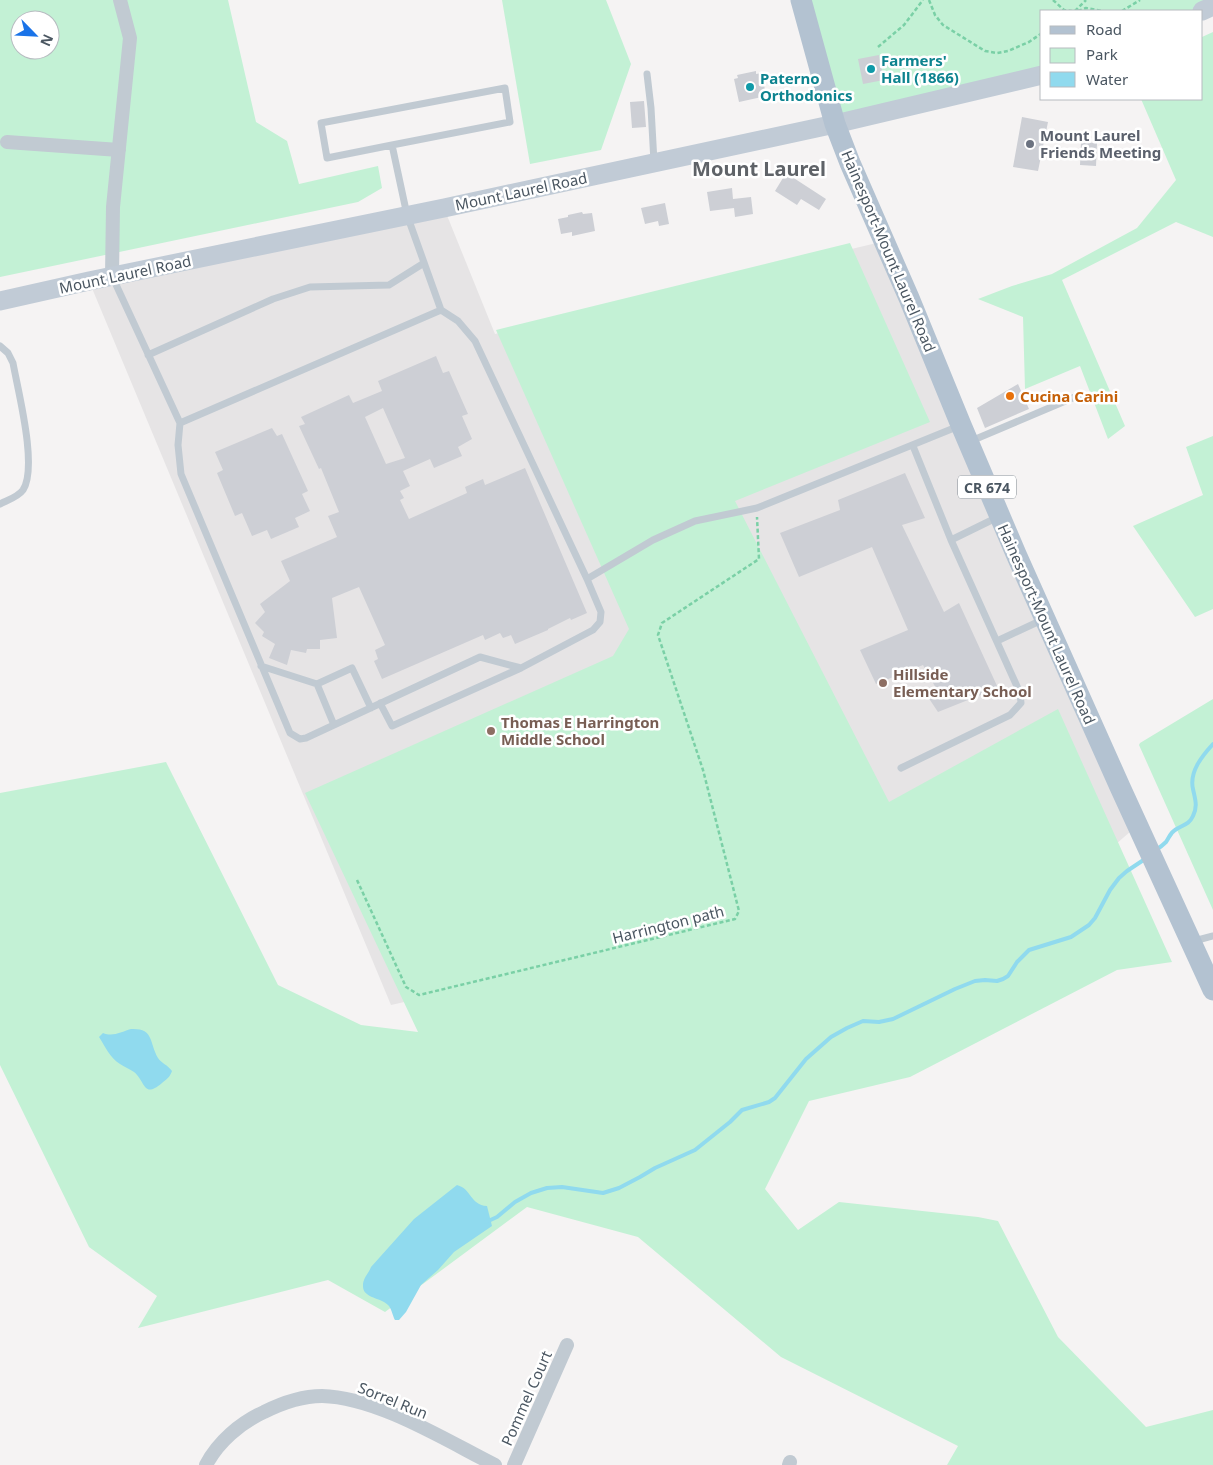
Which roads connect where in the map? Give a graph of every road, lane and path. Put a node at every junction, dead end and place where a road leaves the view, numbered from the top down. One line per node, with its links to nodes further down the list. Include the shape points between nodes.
1 (120, 0): 20 (street, via 130,38)
2 (801, 0): 17 (main road, Hainesport-Mount Laurel Road / CR 674)
3 (923, 0): 14 (path, via 904,25)
4 (928, 0): 13 (path, via 943,25 985,51 1008,51)
5 (1053, 0): 8 (path)
6 (1086, 0): 9 (path)
7 (1140, 0): 12 (path)
8 (1064, 10)
9 (1076, 10)
10 (1079, 10): 11 (path)
11 (1097, 10)
12 (1124, 10)
13 (1040, 34)
14 (878, 47)
15 (647, 74): 21 (lane)
16 (1040, 75): 17 (main road, Mount Laurel Road)
17 (835, 124): 21 (main road, Mount Laurel Road); 31 (main road, Hainesport-Mount Laurel Road / CR 674)
18 (7, 142): 20 (street)
19 (392, 144): 19 (lane, via 328,158 321,124 505,88 510,122); 22 (lane)
20 (119, 150): 24 (street, via 112,207)
21 (654, 162): 22 (main road, Mount Laurel Road)
22 (407, 215): 23 (lane); 24 (main road, Mount Laurel Road)
23 (424, 263): 26 (lane); 28 (lane, via 389,285 310,287 272,299)
24 (112, 276): 25 (main road, Mount Laurel Road); 28 (lane)
25 (0, 301)
26 (442, 310): 30 (lane); 37 (lane, via 458,321 474,341)
27 (0, 346): 33 (lane, via 13,363 28,465 22,491)
28 (148, 355): 30 (lane)
29 (1082, 394): 31 (lane)
30 (180, 423): 40 (lane, via 181,474)
31 (965, 434): 32 (lane); 35 (main road, Hainesport-Mount Laurel Road / CR 674)
32 (913, 446): 34 (lane); 36 (lane)
33 (0, 504)
34 (757, 508): 37 (lane, via 695,522 653,540); 47 (path, Harrington path, via 759,559 662,623 658,635 704,770 739,911 735,919 420,995 406,987)
35 (1000, 516): 36 (lane); 38 (main road, Hainesport-Mount Laurel Road / CR 674)
36 (951, 540): 39 (lane)
37 (587, 579): 41 (lane, via 601,612 600,622 593,630)
38 (1045, 619): 39 (lane); 49 (main road, Hainesport-Mount Laurel Road / CR 674)
39 (997, 641): 46 (lane, via 1020,693 1021,703 1010,715)
40 (261, 666): 42 (lane); 45 (lane, via 290,733 300,739 306,738)
41 (521, 668): 43 (lane, via 480,657); 43 (lane, via 392,726)
42 (317, 684): 44 (lane, via 352,668); 45 (lane)
43 (380, 703): 44 (lane)
44 (371, 708): 45 (lane)
45 (334, 725)
46 (901, 768)
47 (358, 880)
48 (1213, 936): 49 (lane)
49 (1191, 942): 50 (main road, Hainesport-Mount Laurel Road / CR 674)
50 (1213, 990)
51 (567, 1345): 54 (street, Pommel Court)
52 (206, 1465): 53 (street, Sorrel Run, via 228,1436 256,1415 287,1402 321,1396 370,1405)
53 (495, 1465)
54 (514, 1465)

